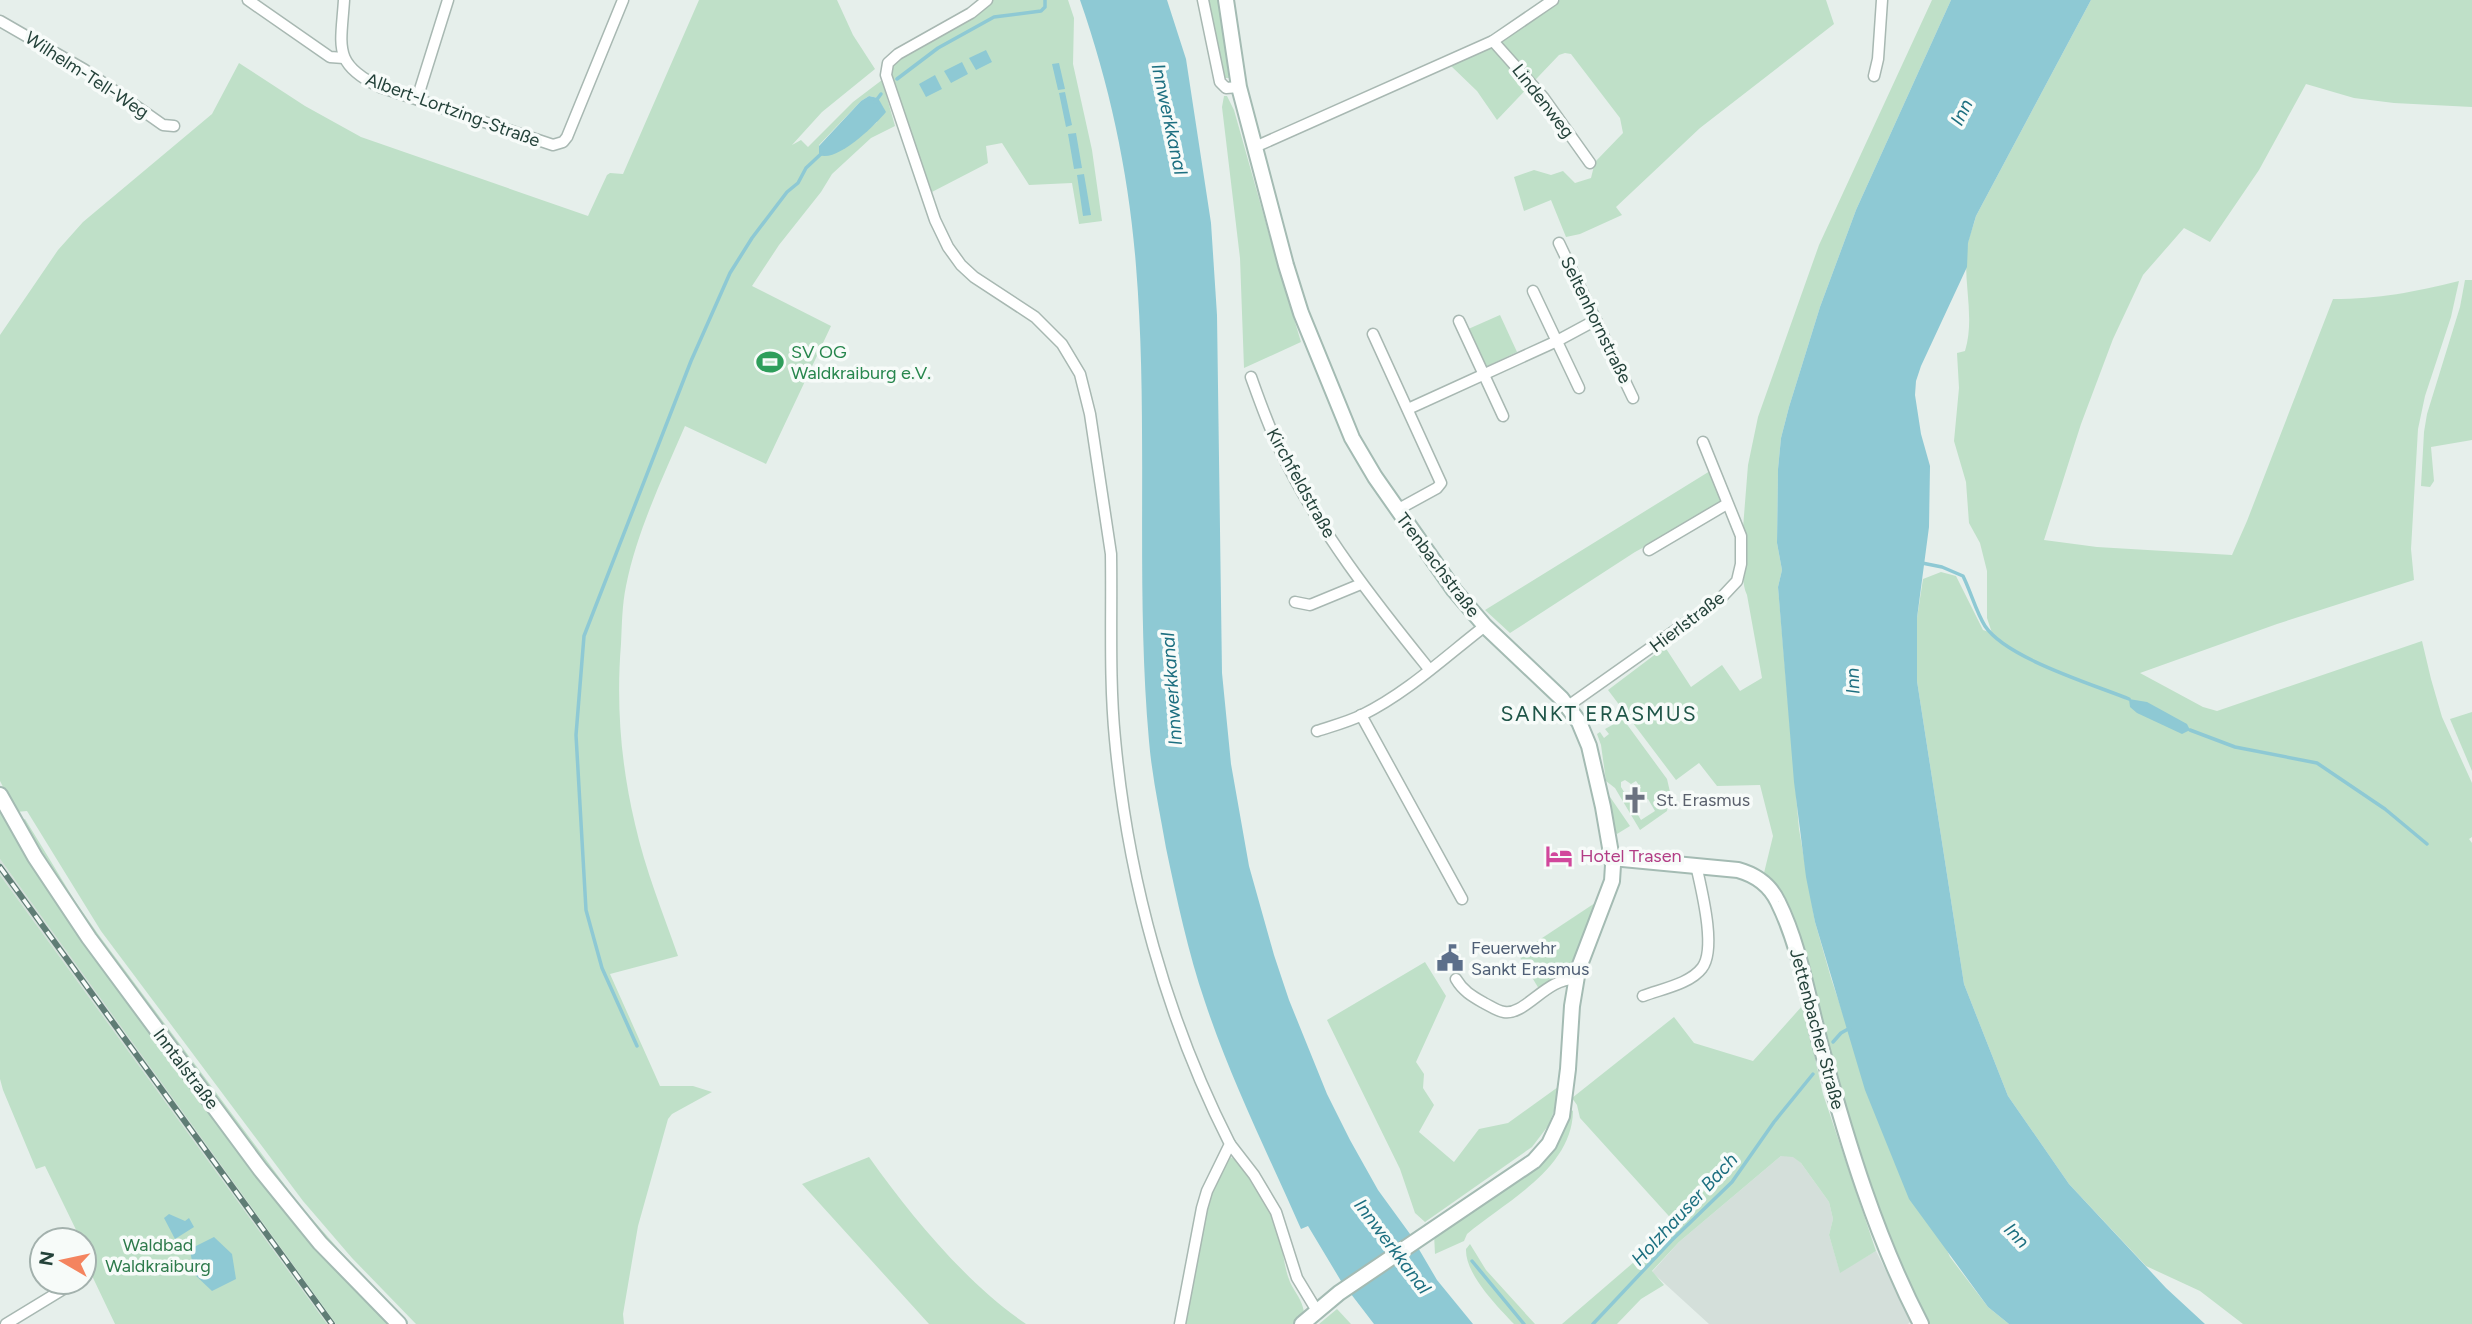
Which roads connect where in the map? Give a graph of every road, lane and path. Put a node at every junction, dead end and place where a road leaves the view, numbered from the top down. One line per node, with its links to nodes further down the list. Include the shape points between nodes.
1 (248, 0): 12 (street, Albert-Lortzing-Straße, via 330,57)
2 (344, 0): 12 (street)
3 (448, 0): 15 (street)
4 (623, 0): 15 (street, Albert-Lortzing-Straße, via 567,136 559,144 547,144)
5 (987, 0): 49 (street, via 908,47 888,63 886,75 948,247 974,277 1035,317 1062,344 1080,374 1108,525 1115,738 1138,886 1180,1031)
6 (1203, 0): 14 (street, via 1220,82 1226,89)
7 (1226, 0): 14 (street, Trenbachstraße)
8 (1553, 0): 11 (street)
9 (1882, 0): 13 (street)
10 (0, 21): 16 (street, Wilhelm-Tell-Weg, via 85,70 163,125)
11 (1493, 41): 17 (street); 18 (street, Lindenweg, via 1544,97)
12 (344, 58): 15 (street, Albert-Lortzing-Straße, via 349,68 369,82)
13 (1874, 76)
14 (1239, 88): 17 (street, Trenbachstraße)
15 (417, 99)
16 (174, 127)
17 (1255, 147): 33 (street, Trenbachstraße, via 1298,303 1341,414)
18 (1590, 163)
19 (1559, 243): 21 (street, Seltenhornstraße)
20 (1534, 291): 24 (street)
21 (1596, 320): 24 (street); 28 (street, Seltenhornstraße)
22 (1459, 321): 25 (street)
23 (1373, 334): 29 (street)
24 (1556, 341): 25 (street); 27 (street)
25 (1483, 374): 29 (street); 30 (street)
26 (1251, 377): 35 (street, Kirchfeldstraße, via 1299,488)
27 (1579, 388)
28 (1633, 398)
29 (1408, 409): 33 (street, via 1441,483)
30 (1503, 416)
31 (1703, 442): 32 (street, Hierlstraße)
32 (1727, 504): 34 (street); 39 (street, Hierlstraße, via 1742,545 1740,573 1731,589)
33 (1397, 510): 37 (street, Trenbachstraße)
34 (1649, 550)
35 (1361, 584): 36 (street, via 1310,604); 38 (street, Kirchfeldstraße)
36 (1295, 602)
37 (1485, 626): 38 (street); 39 (street, Trenbachstraße)
38 (1429, 669): 40 (street)
39 (1568, 706): 43 (street, Trenbachstraße, via 1589,746)
40 (1361, 715): 41 (street); 45 (street)
41 (1317, 731)
42 (0, 794): 53 (street, Inntalstraße, via 89,938 260,1169 320,1243)
43 (1612, 858): 44 (street, Jettenbacher Straße); 47 (street, Trenbachstraße, via 1610,888)
44 (1696, 865): 48 (street, via 1706,912 1708,949 1702,970); 56 (street, Jettenbacher Straße, via 1753,876 1768,886 1778,901 1866,1197)
45 (1462, 899)
46 (1456, 979): 47 (street, via 1469,995 1505,1012 1514,1011 1558,981)
47 (1576, 979): 51 (street, Trenbachstraße, via 1562,1116 1553,1138 1534,1161)
48 (1643, 996)
49 (1230, 1144): 51 (street, via 1276,1212 1297,1278); 54 (street, via 1202,1208)
50 (52, 1296): 52 (street)
51 (1317, 1311): 55 (street, Trenbachstraße)
52 (6, 1324)
53 (399, 1324)
54 (1180, 1324)
55 (1302, 1324)
56 (1921, 1324)

